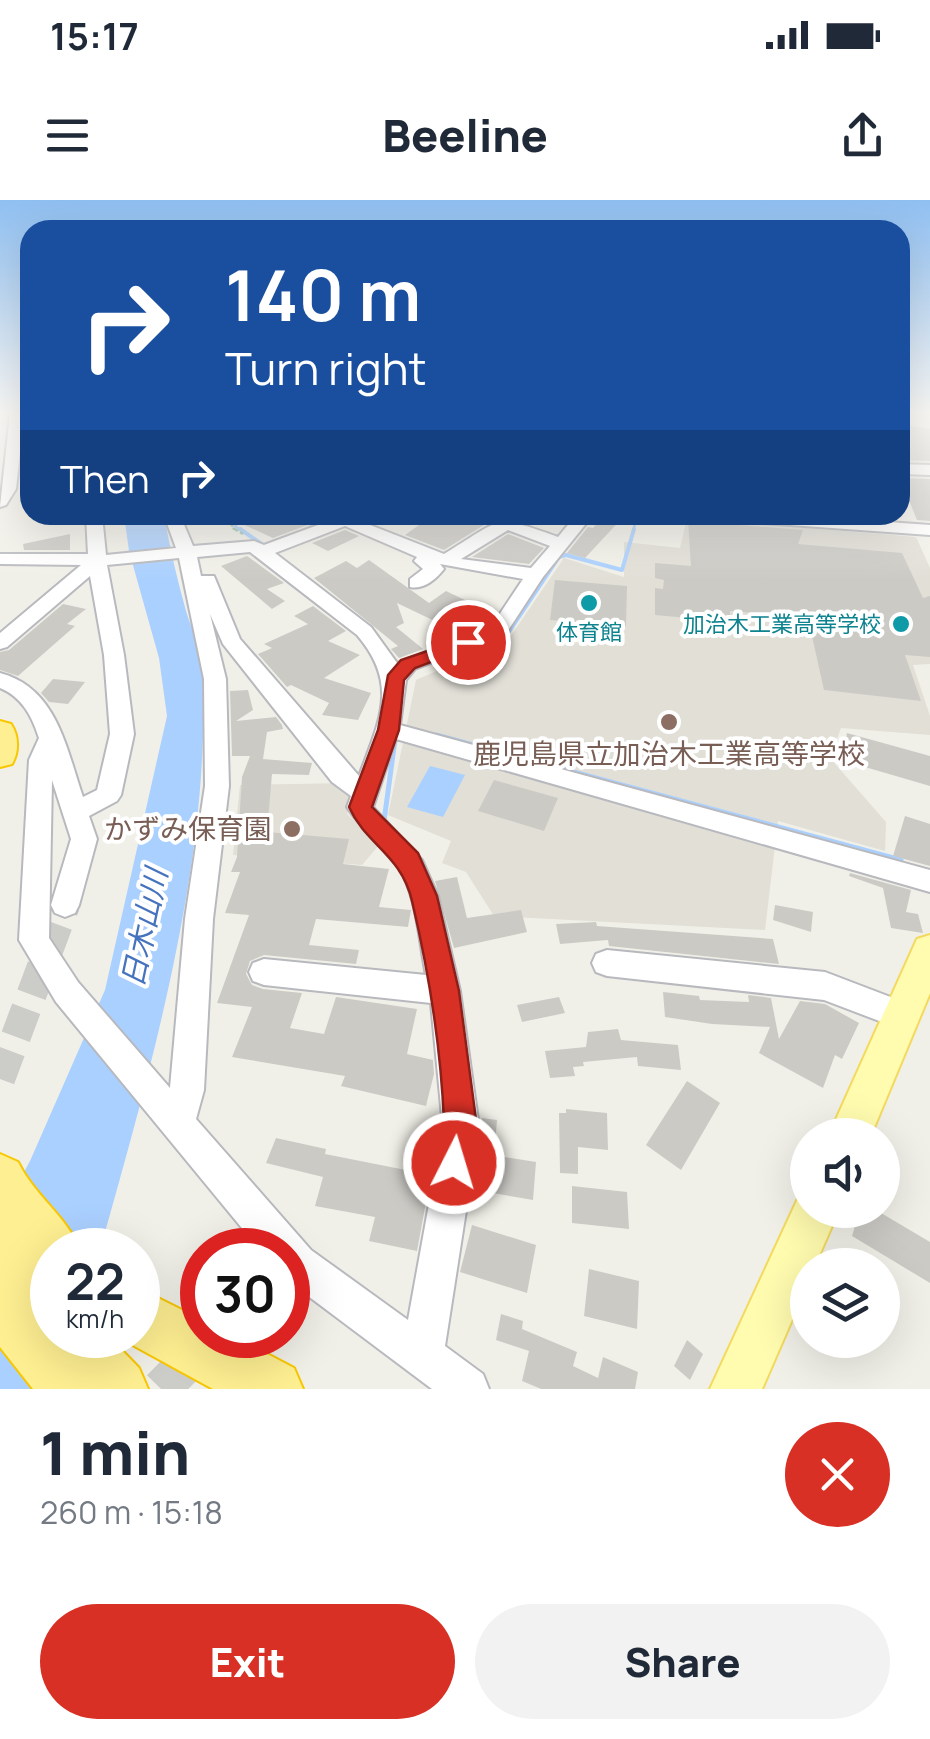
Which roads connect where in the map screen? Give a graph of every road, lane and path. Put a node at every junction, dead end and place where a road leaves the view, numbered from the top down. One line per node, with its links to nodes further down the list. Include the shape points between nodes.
1 (96, 525): 16 (street)
2 (176, 525): 13 (street)
3 (232, 525): 12 (path)
4 (332, 525): 12 (street)
5 (365, 525): 14 (street, via 392,542)
6 (504, 525): 14 (street)
7 (509, 525): 11 (street)
8 (577, 525): 11 (street)
9 (855, 525): 10 (street)
10 (928, 533)
11 (562, 544): 17 (street)
12 (256, 549): 13 (street); 20 (street, via 364,631)
13 (186, 554): 16 (street); 26 (street, via 203,572 230,640 342,776); 36 (street, via 214,679 217,786 187,1090)
14 (440, 557): 17 (street, via 505,575); 18 (street, via 423,560 435,569)
15 (0, 559): 16 (street)
16 (101, 561): 19 (street); 27 (street, via 122,734 108,795)
17 (536, 574): 20 (street, via 498,632 408,664)
18 (417, 582)
19 (0, 643)
20 (395, 679): 22 (street)
21 (0, 680): 24 (street, via 28,695)
22 (388, 730): 26 (street); 28 (street)
23 (0, 732): 25 (highway)
24 (51, 737): 27 (street); 36 (street, via 41,760 34,940 67,992)
25 (0, 756)
26 (363, 792): 33 (street, via 366,818 409,860 424,896)
27 (75, 812): 29 (street, via 84,840)
28 (930, 881)
29 (65, 906)
30 (929, 957): 34 (main road)
31 (607, 963): 34 (street, via 825,986)
32 (264, 972): 33 (street)
33 (444, 991): 46 (street, via 461,1127)
34 (903, 1016): 35 (main road)
35 (858, 1118)
36 (173, 1121): 39 (street)
37 (0, 1180): 38 (highway, via 12,1207)
38 (32, 1228)
39 (262, 1228)
40 (808, 1228): 50 (main road)
41 (0, 1259): 43 (highway)
42 (310, 1276): 46 (street)
43 (30, 1294)
44 (0, 1301): 47 (highway)
45 (160, 1329): 48 (highway)
46 (422, 1357): 49 (street)
47 (87, 1369)
48 (272, 1389)
49 (468, 1389)
50 (736, 1389)

